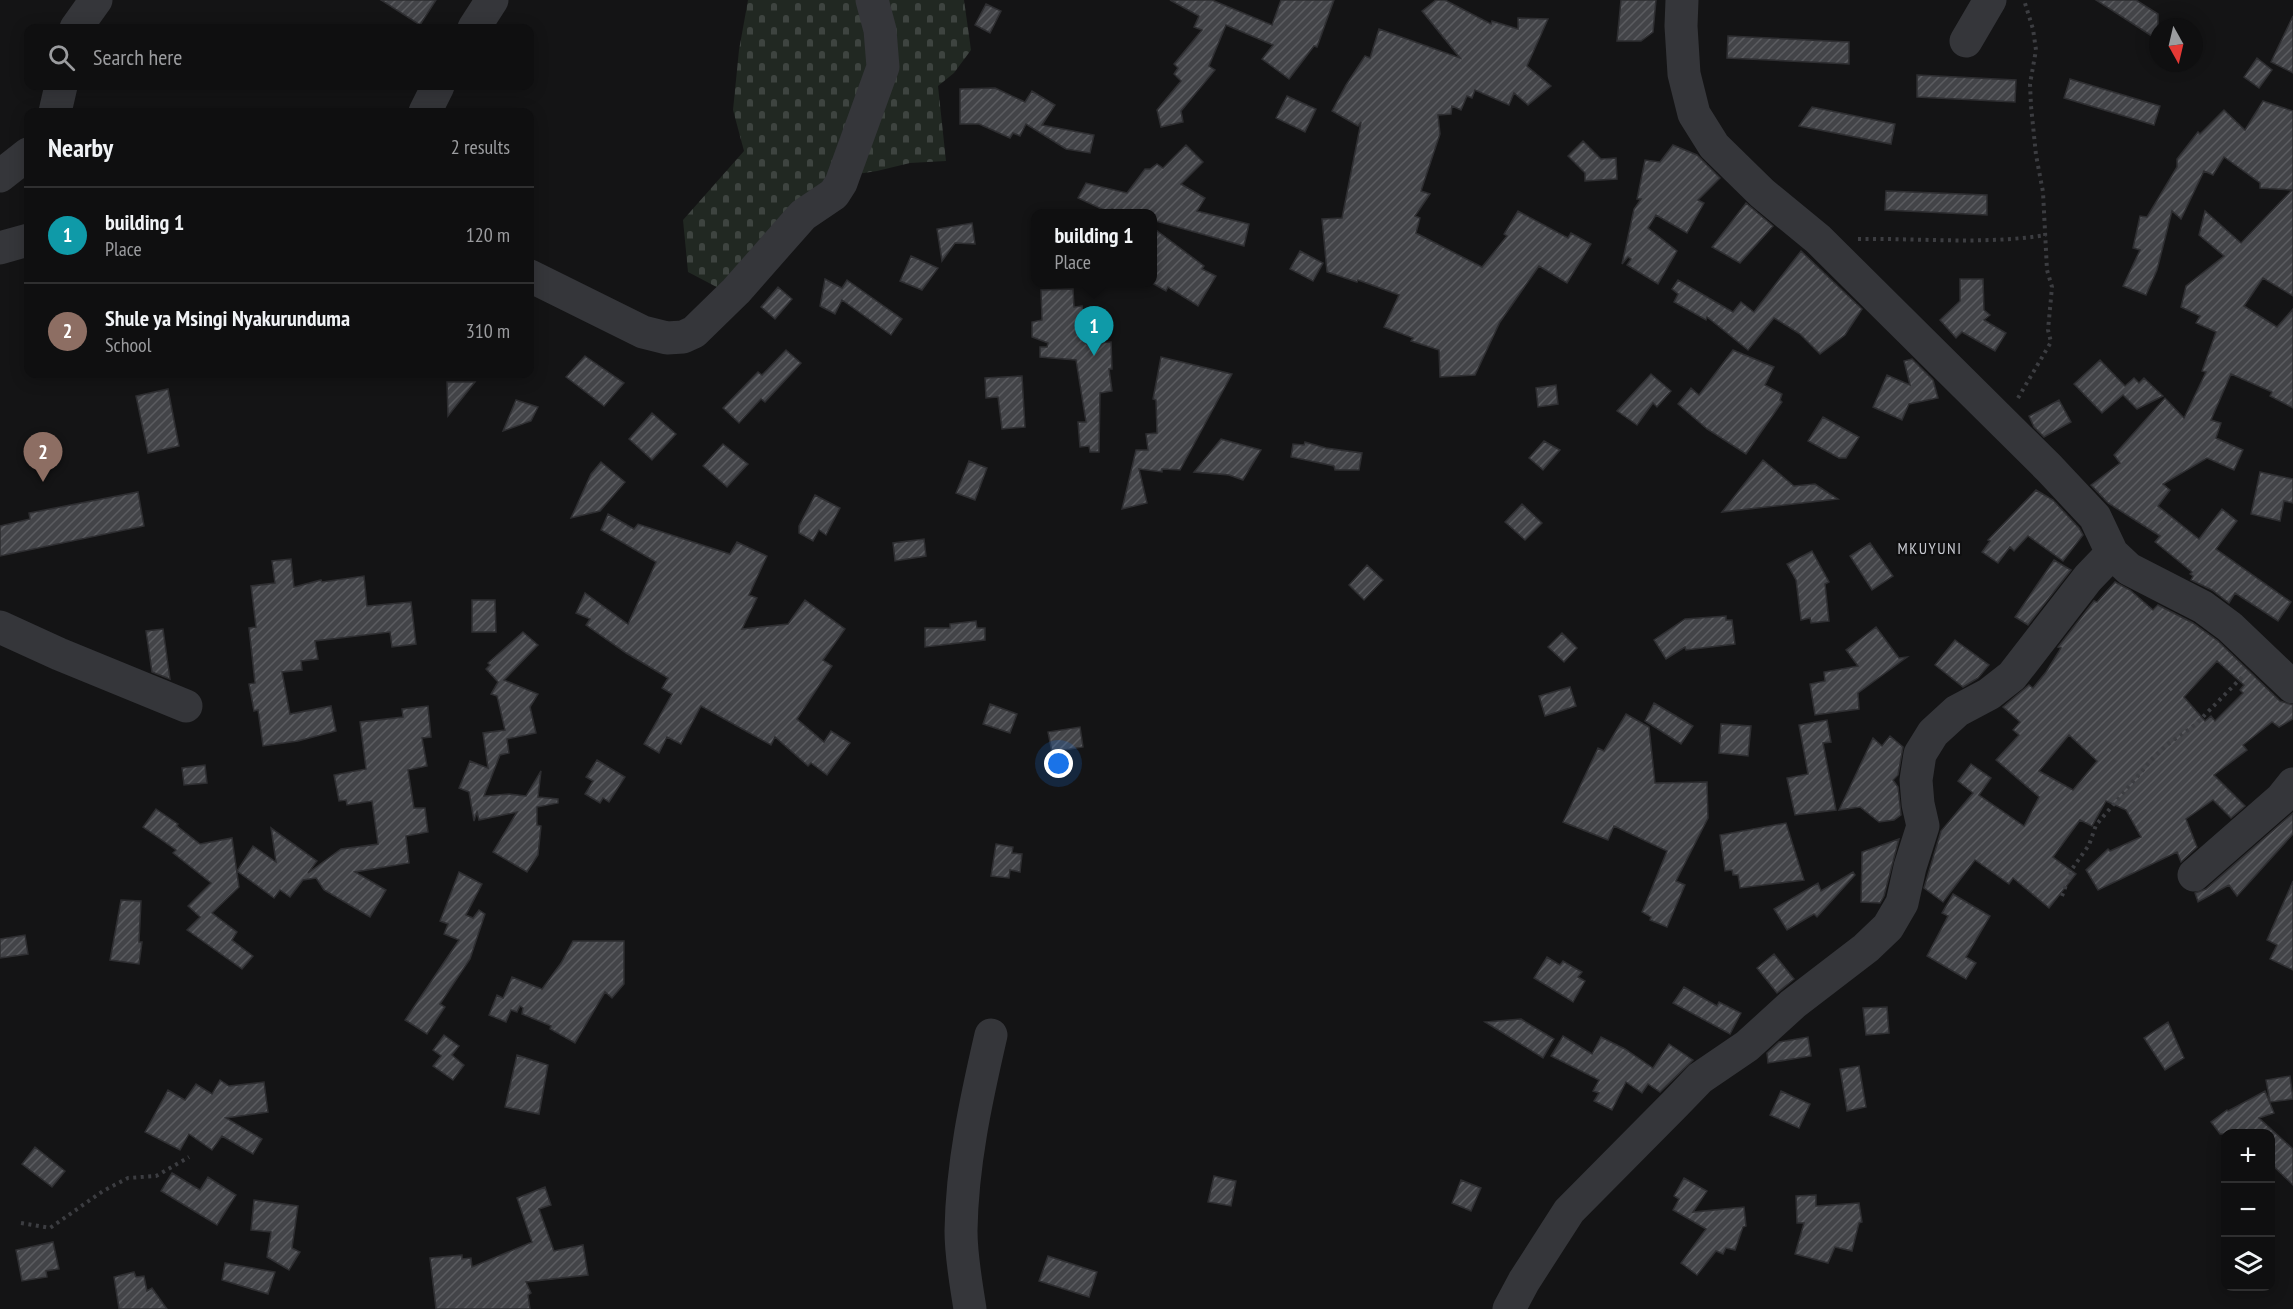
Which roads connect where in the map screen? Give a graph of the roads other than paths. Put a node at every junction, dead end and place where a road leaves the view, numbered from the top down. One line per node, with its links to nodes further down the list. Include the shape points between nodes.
1 (96, 0): 6 (street)
2 (492, 0): 7 (street)
3 (872, 0): 17 (street, via 880,30 883,67 841,183 834,194 799,220 694,332 667,338 643,332)
4 (1682, 0): 18 (street, via 1684,74 1694,114 1714,146 1762,193 1818,239 1998,416 2095,517)
5 (1990, 0): 8 (street)
6 (79, 24)
7 (477, 24)
8 (1966, 41)
9 (60, 90): 11 (street)
10 (436, 90): 12 (street)
11 (56, 108)
12 (427, 108)
13 (24, 157): 14 (street)
14 (0, 176)
15 (24, 241): 16 (street)
16 (0, 248)
17 (534, 278)
18 (2112, 553): 20 (street, via 2129,569 2202,607 2230,627); 26 (street, via 2012,676 1957,711 1933,733 1920,754 1916,780 1923,826 1902,903 1888,927 1747,1046 1700,1078 1569,1211)
19 (0, 627): 21 (street)
20 (2293, 687)
21 (186, 706)
22 (2293, 784): 23 (street, via 2281,799)
23 (2193, 875)
24 (991, 1035): 25 (street, via 971,1119 963,1184 961,1233)
25 (970, 1309)
26 (1509, 1309)

